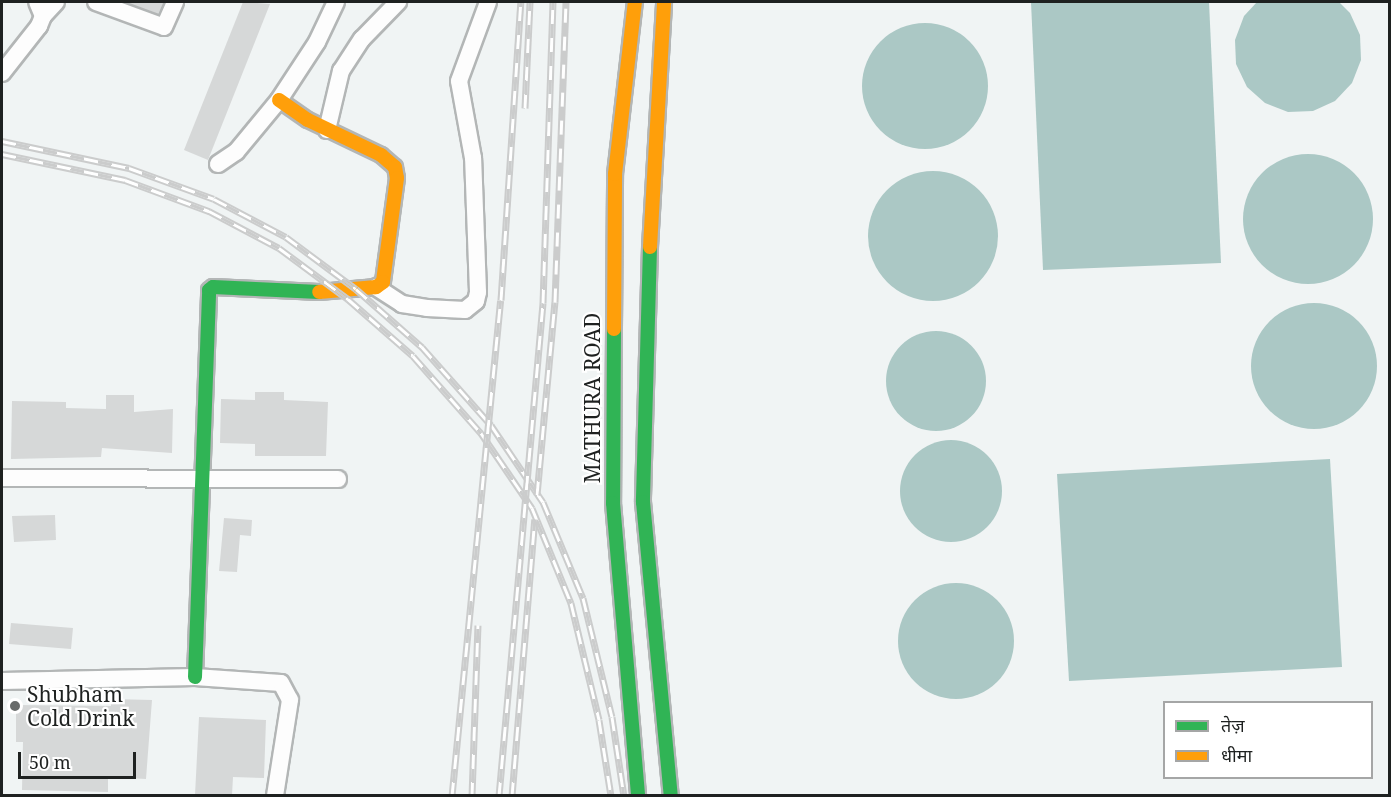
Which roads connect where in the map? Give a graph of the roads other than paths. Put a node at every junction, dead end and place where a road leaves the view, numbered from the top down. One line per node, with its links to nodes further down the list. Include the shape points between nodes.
1 (56, 2): 9 (street)
2 (96, 2): 3 (street, via 164,27)
3 (175, 2)
4 (336, 2): 11 (street, via 317,42)
5 (398, 2): 12 (street, via 362,39 341,71)
6 (488, 2): 14 (street, via 459,81 472,158 476,301 465,310 427,308 402,304)
7 (635, 2): 21 (main road, MATHURA ROAD, via 615,174 613,503)
8 (664, 2): 22 (main road, via 652,175 643,501)
9 (40, 9): 10 (street)
10 (2, 73)
11 (279, 100): 12 (main road); 13 (street, via 236,152)
12 (327, 130): 14 (main road, via 381,155 394,167 397,178 387,268 383,282)
13 (218, 164)
14 (376, 287): 15 (main road, via 312,293 213,287 208,290)
15 (201, 476): 16 (street); 17 (street); 18 (main road)
16 (2, 478)
17 (338, 479)
18 (195, 677): 19 (street); 20 (street, via 274,681 287,690 290,700)
19 (2, 681)
20 (275, 795)
21 (638, 795)
22 (671, 795)

